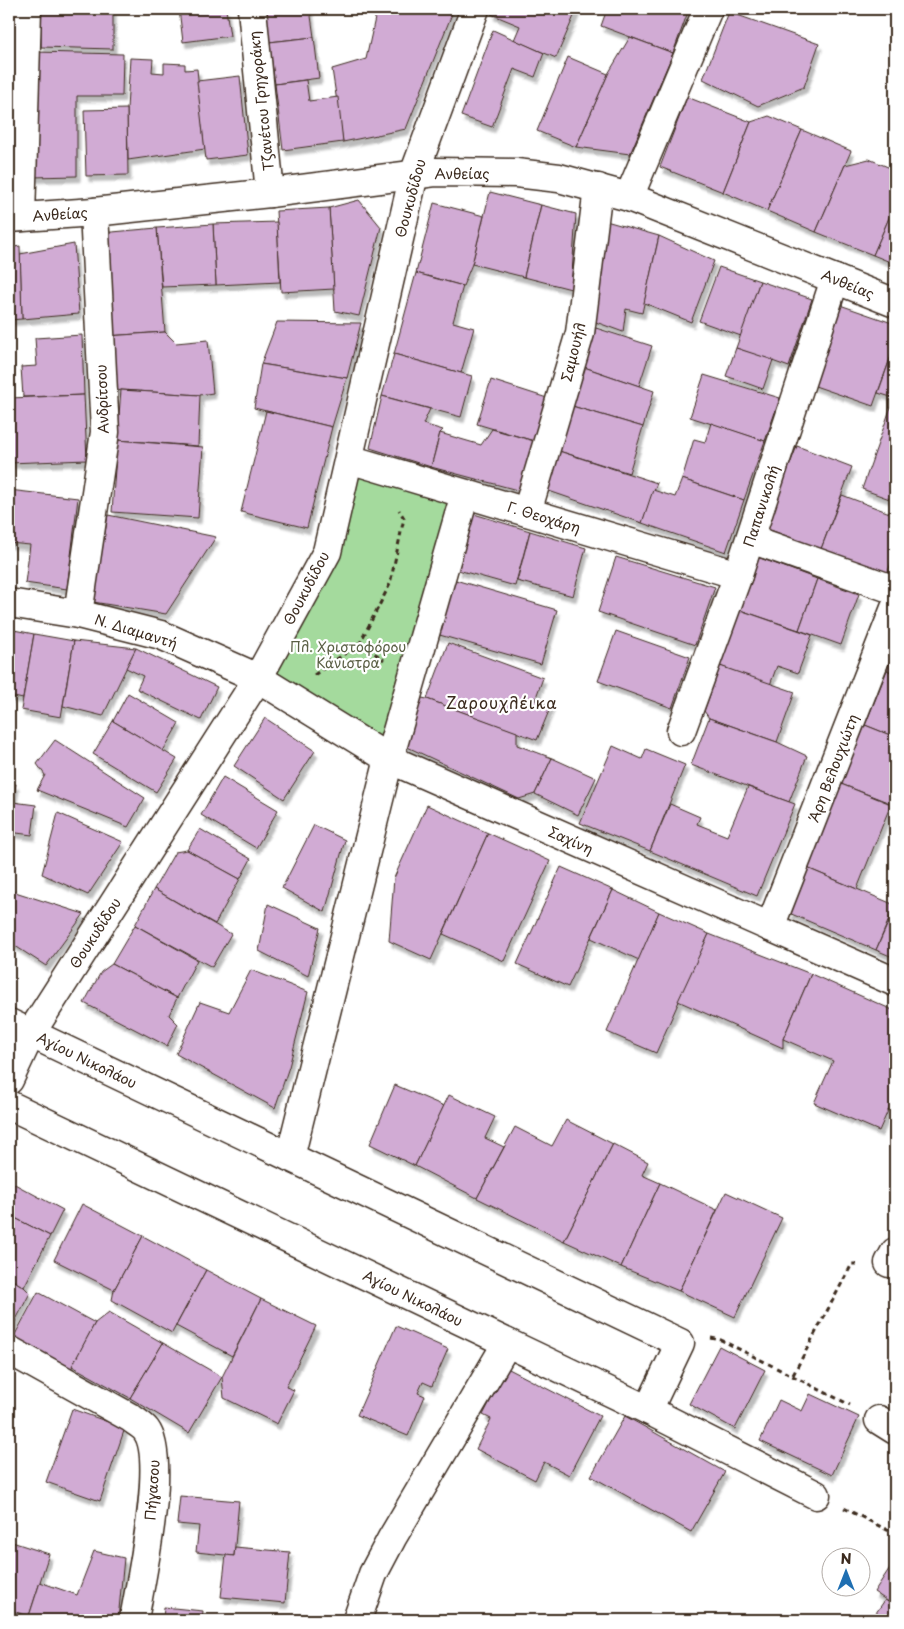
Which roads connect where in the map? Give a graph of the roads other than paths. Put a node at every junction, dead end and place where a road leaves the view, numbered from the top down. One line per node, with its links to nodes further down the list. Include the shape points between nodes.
1 (27, 9): 10 (street)
2 (252, 9): 7 (street, Τζανέτου Γρηγοράκη)
3 (475, 9): 5 (street, Θουκυδίδου)
4 (708, 9): 8 (street)
5 (414, 174): 6 (street, Ανθείας, via 516,173 559,178); 7 (street, Ανθείας); 13 (street, Θουκυδίδου)
6 (598, 188): 8 (street, Ανθείας); 15 (street, Σαμουήλ, via 580,333)
7 (270, 193): 9 (street, Ανθείας)
8 (630, 196): 11 (street, Ανθείας)
9 (94, 212): 10 (street, Ανθείας); 21 (street, Ανδρίτσου, via 105,432)
10 (15, 218)
11 (835, 279): 12 (street, Ανθείας); 16 (street, Παπανικολή)
12 (895, 303)
13 (349, 459): 14 (street, Γ. Θεοχάρη); 22 (street, Θουκυδίδου, via 327,552)
14 (465, 494): 15 (street, Γ. Θεοχάρη); 24 (street)
15 (527, 512): 17 (street, Γ. Θεοχάρη)
16 (750, 539): 17 (street, Παπανικολή); 18 (street)
17 (738, 575): 23 (street, Παπανικολή)
18 (895, 590)
19 (9, 603): 21 (street, Ν. Διαμαντή)
20 (895, 608): 25 (street, Άρη Βελουχιώτη)
21 (78, 614): 22 (street, Ν. Διαμαντή, via 161,635)
22 (258, 678): 24 (street, Σαχίνη); 27 (street, Θουκυδίδου)
23 (681, 731)
24 (389, 759): 25 (street, Σαχίνη); 30 (street)
25 (770, 927): 26 (street, Σαχίνη)
26 (895, 982)
27 (20, 1028): 28 (street, Θουκυδίδου); 30 (street, Αγίου Νικολάου)
28 (9, 1080)
29 (9, 1104): 31 (street, Αγίου Νικολάου)
30 (290, 1157): 33 (street, Αγίου Νικολάου, via 680,1343)
31 (508, 1343): 33 (street, Αγίου Νικολάου); 36 (street, via 392,1538 373,1574)
32 (9, 1350): 35 (street, Πήγασου, via 131,1418 146,1430 154,1454 153,1501)
33 (648, 1410): 34 (street, Αγίου Νικολάου)
34 (816, 1494)
35 (134, 1620)
36 (357, 1620)

